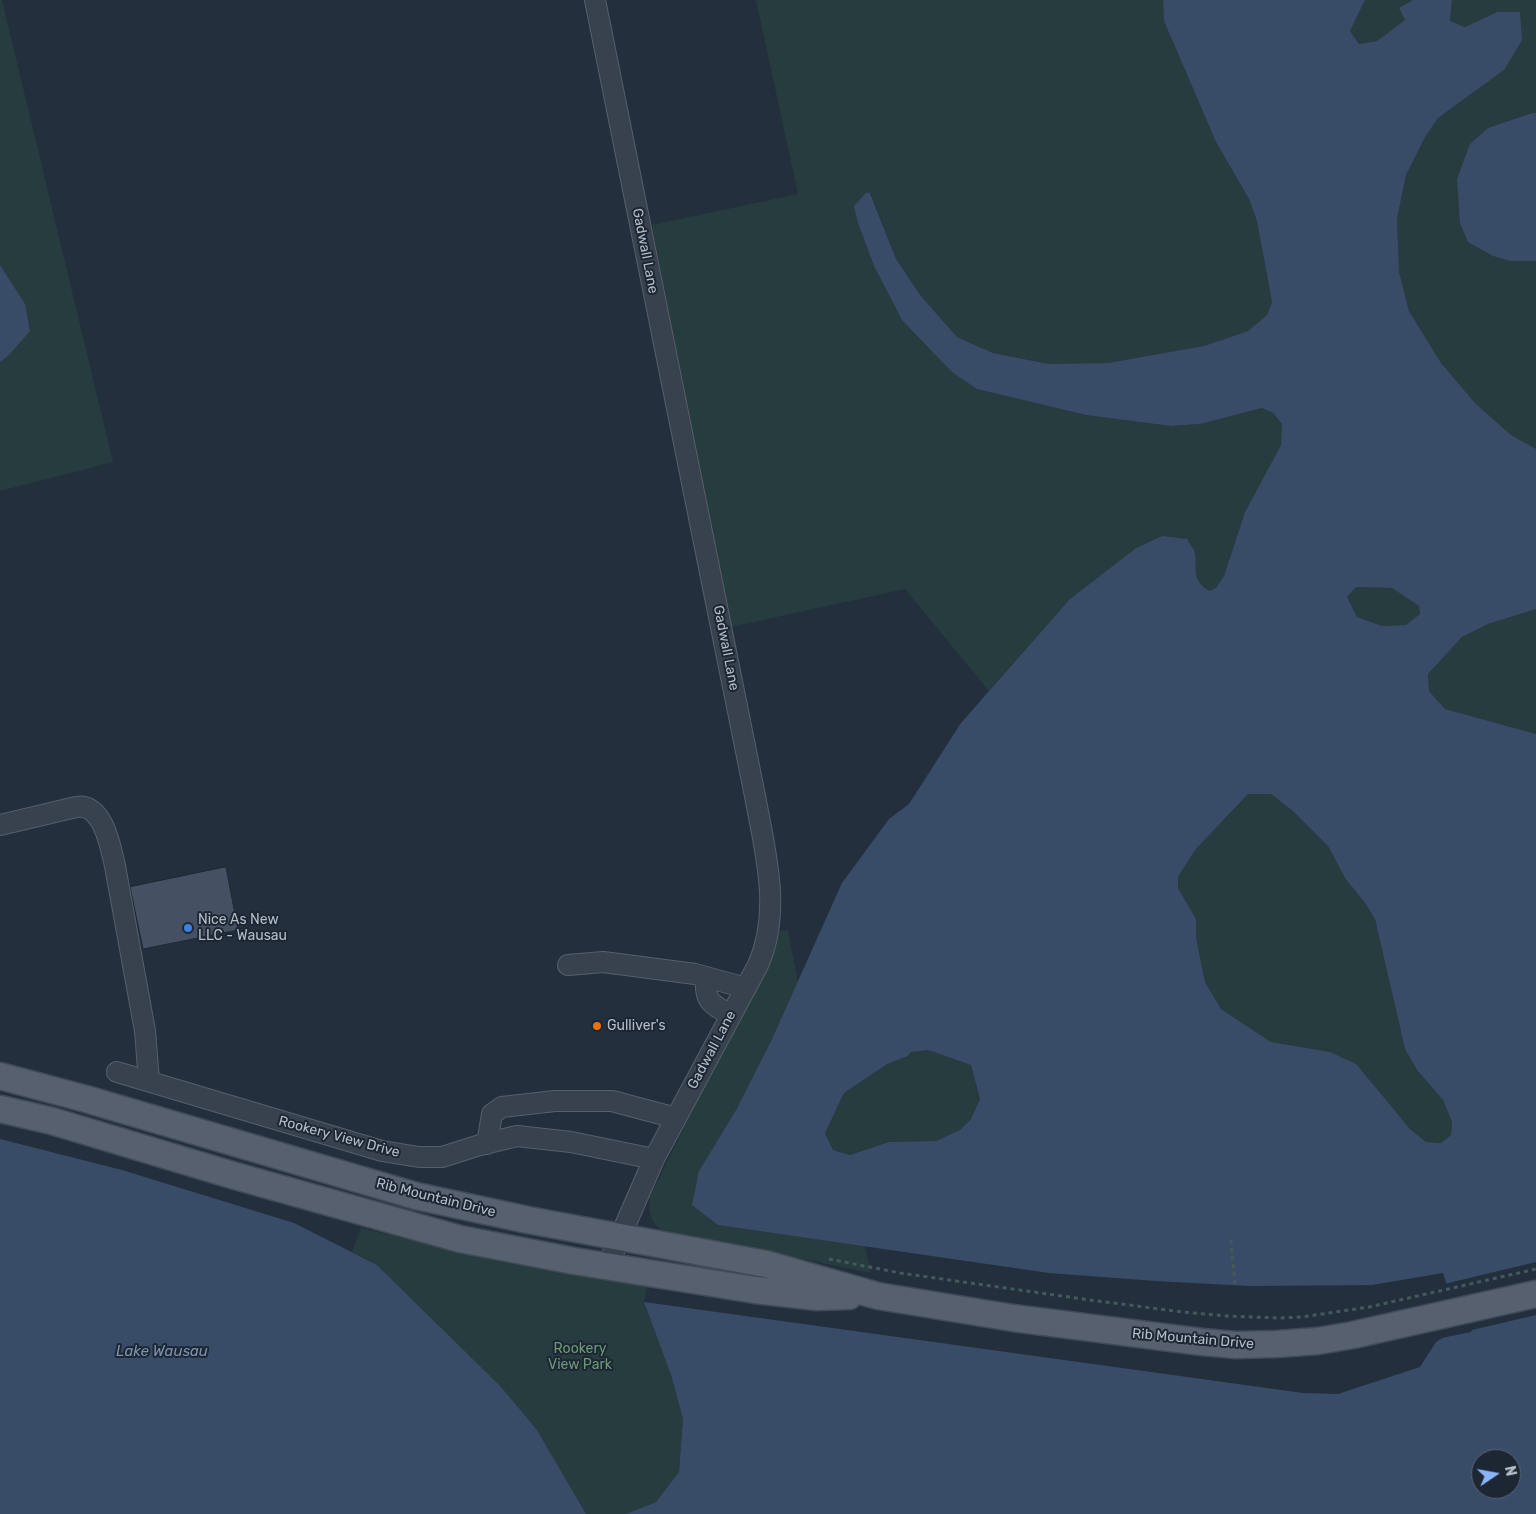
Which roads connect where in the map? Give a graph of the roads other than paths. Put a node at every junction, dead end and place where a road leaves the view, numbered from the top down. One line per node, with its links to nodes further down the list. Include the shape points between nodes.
1 (595, 0): 5 (street, Gadwall Lane, via 768,865 770,926 763,953)
2 (0, 825): 9 (street, via 84,807 104,827 111,845 145,1031)
3 (568, 965): 4 (street, via 603,962)
4 (706, 977): 5 (street); 6 (street, via 705,990 712,1005)
5 (746, 988): 6 (street, Gadwall Lane)
6 (731, 1015): 11 (street, Gadwall Lane)
7 (117, 1072): 9 (street, Rookery View Drive)
8 (0, 1076): 14 (main road, Rib Mountain Drive, via 416,1196)
9 (148, 1081): 12 (street, Rookery View Drive, via 382,1151 419,1157 442,1156)
10 (0, 1109): 15 (main road, Rib Mountain Drive, via 52,1121 460,1239)
11 (676, 1118): 12 (street, via 612,1101 502,1107 492,1114); 13 (street, Gadwall Lane)
12 (487, 1144): 13 (street, Rookery View Drive, via 517,1136 571,1142)
13 (654, 1159): 14 (street, Gadwall Lane)
14 (619, 1237): 15 (street, Gadwall Lane); 17 (main road, Rib Mountain Drive, via 766,1264)
15 (607, 1267): 17 (main road, Rib Mountain Drive, via 796,1295)
16 (1536, 1294): 17 (main road, Rib Mountain Drive, via 1401,1312 1354,1335 1263,1345 1174,1339)
17 (878, 1296)

